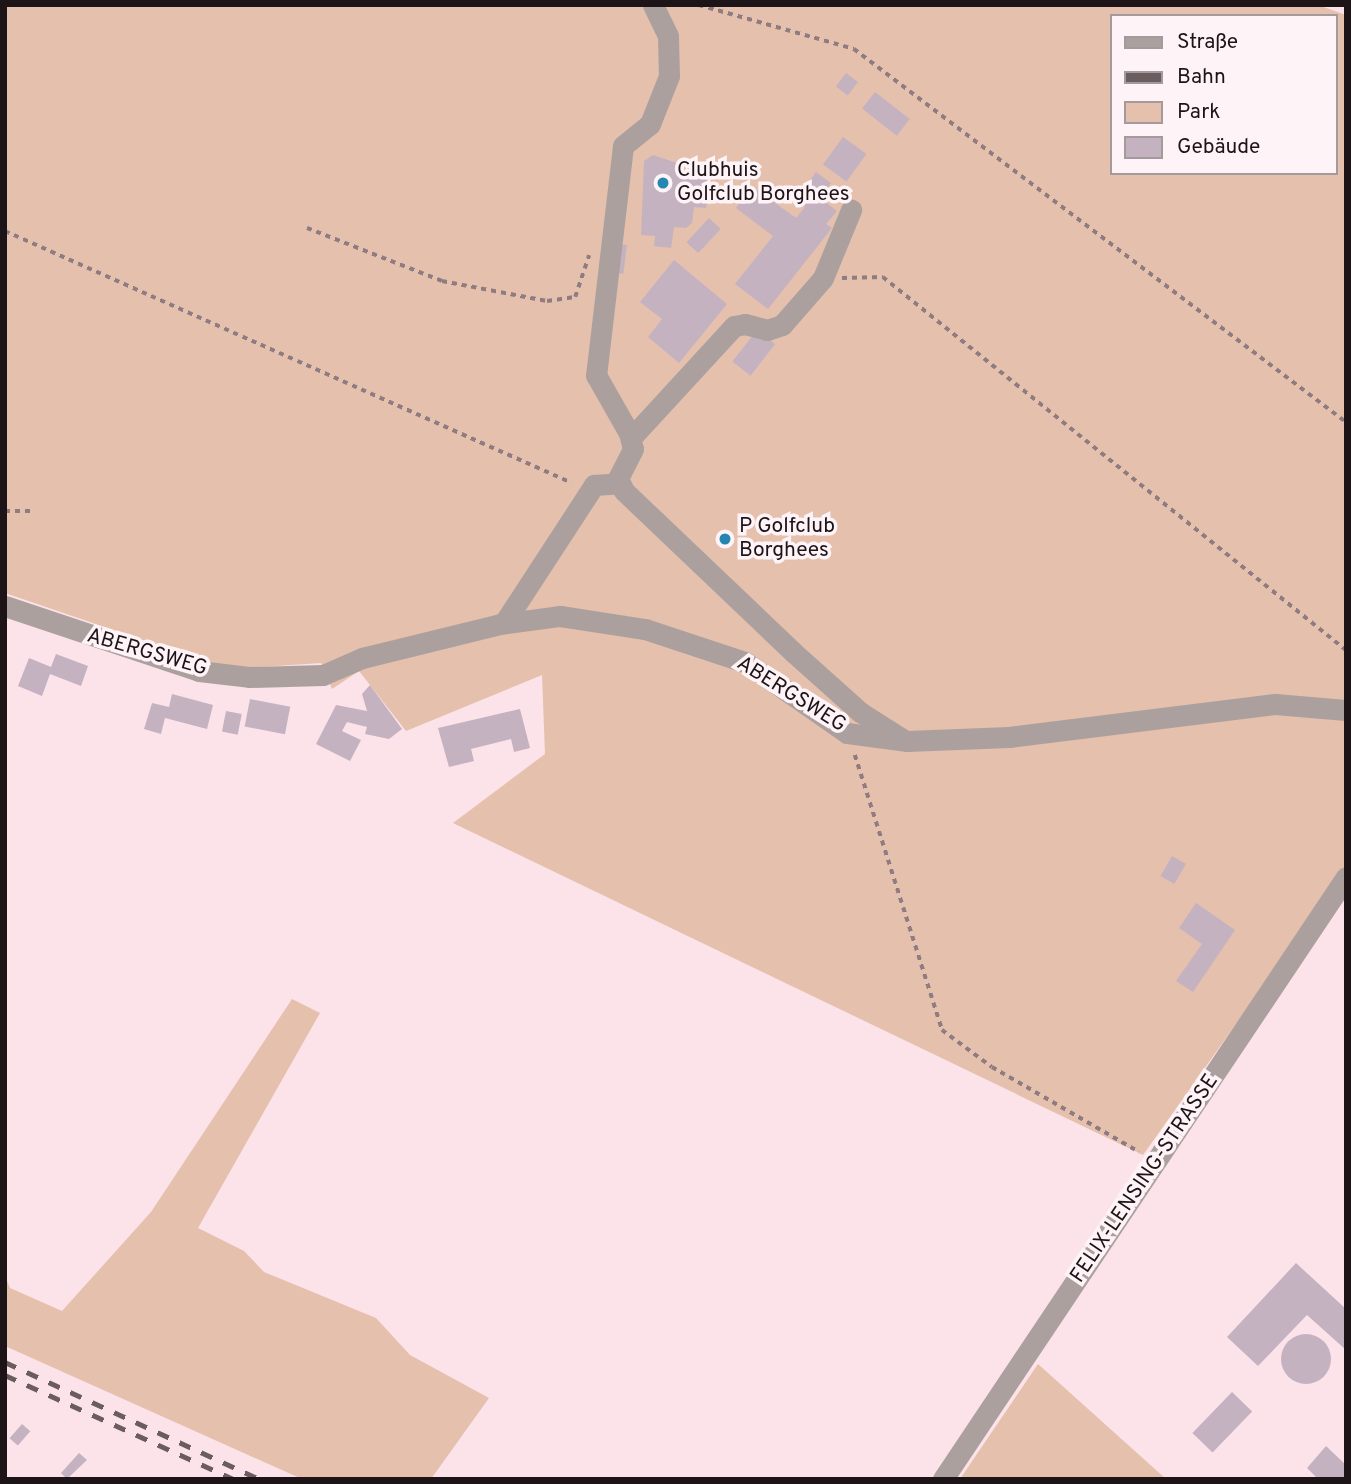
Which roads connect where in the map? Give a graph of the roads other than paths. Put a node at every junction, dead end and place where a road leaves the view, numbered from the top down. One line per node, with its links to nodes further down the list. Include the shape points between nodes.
1 (653, 5): 3 (street, via 668,36 669,76 650,124 623,146 596,375)
2 (851, 210): 3 (street, via 823,278 777,328 739,324 728,331)
3 (631, 439): 4 (street, via 633,449)
4 (620, 482): 6 (street, via 594,485); 8 (street, via 802,661 859,712)
5 (5, 606): 6 (street, ABERGSWEG, via 199,671 250,677 323,675 362,658)
6 (504, 623): 8 (street, ABERGSWEG, via 560,616 645,629 686,641 746,662 847,733)
7 (1346, 710): 8 (street, ABERGSWEG, via 1275,704 1009,737)
8 (907, 741)
9 (1346, 877): 10 (street, FELIX-LENSING-STRASSE)
10 (943, 1479)

